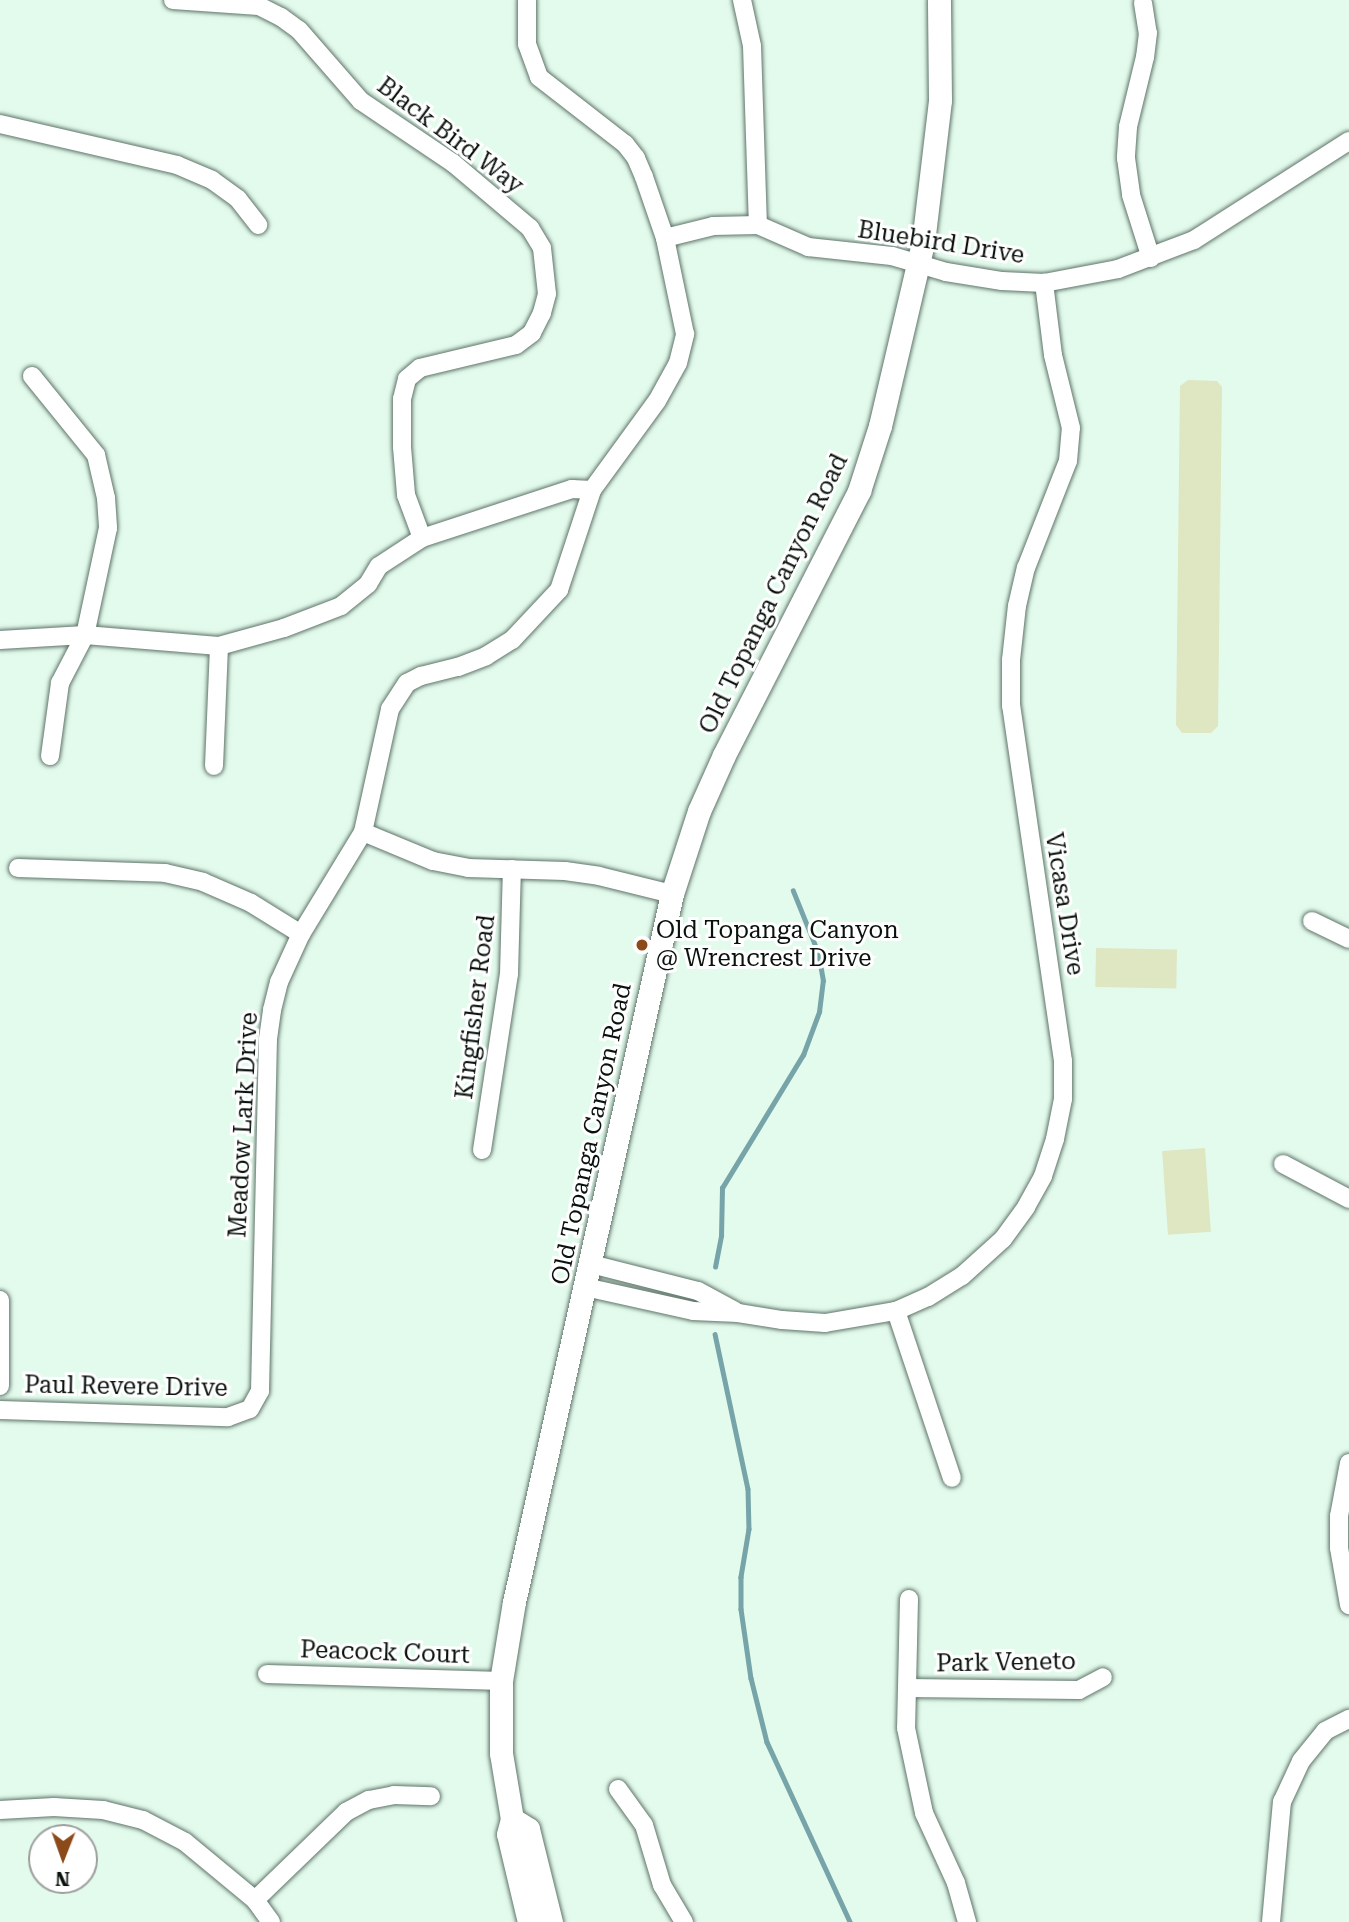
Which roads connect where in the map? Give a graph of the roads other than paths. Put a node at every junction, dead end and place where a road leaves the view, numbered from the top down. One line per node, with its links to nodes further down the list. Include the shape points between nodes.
1 (173, 0): 16 (street, Black Bird Way, via 259,6 281,17 299,30 361,101 453,163 530,228 542,248 547,293 531,332 516,345 420,368 407,379 402,399 402,447 407,495)
2 (527, 0): 10 (street, Meadow Lark Drive, via 527,44 539,77 625,144 636,158)
3 (742, 0): 9 (street, via 752,46)
4 (939, 0): 12 (street, Old Topanga Canyon Road, via 940,100)
5 (1143, 3): 11 (street, via 1147,45 1128,127 1126,158 1131,195)
6 (0, 124): 8 (street, via 177,165 212,180 238,199)
7 (1349, 141): 11 (street, Bluebird Drive, via 1194,240)
8 (258, 225)
9 (758, 225): 10 (street, Bluebird Drive, via 713,226); 12 (street, Bluebird Drive, via 808,247)
10 (665, 238): 15 (street, Meadow Lark Drive, via 685,334 678,363 657,401)
11 (1151, 258): 13 (street, Bluebird Drive)
12 (920, 264): 13 (street, Bluebird Drive, via 1002,281); 25 (street, Old Topanga Canyon Road, via 859,491 724,755 699,811)
13 (1044, 283): 35 (street, Vicasa Drive, via 1071,428 1068,461 1017,606 1011,706 1063,1061 1063,1099 1042,1176 1003,1239 962,1276)
14 (32, 376): 17 (street, via 96,455 106,498 108,528)
15 (592, 491): 16 (street, via 572,489); 22 (street, Meadow Lark Drive, via 559,590 538,615 512,640 486,656 421,676 399,693 385,725)
16 (422, 538): 19 (street, via 379,566 368,584 341,606)
17 (85, 635): 18 (street); 19 (street); 20 (street, via 60,683)
18 (0, 640)
19 (219, 646): 21 (street)
20 (50, 756)
21 (214, 766)
22 (363, 832): 24 (street, via 433,860 468,868); 27 (street, Meadow Lark Drive)
23 (18, 868): 27 (street, via 165,873 203,882 251,903)
24 (512, 869): 25 (street, via 599,876); 29 (street, Kingfisher Road, via 509,974)
25 (672, 894): 32 (street, Old Topanga Canyon Road)
26 (1312, 921): 28 (street)
27 (301, 934): 38 (street, Meadow Lark Drive, via 279,982 268,1040 260,1391)
28 (1349, 939)
29 (482, 1150)
30 (1283, 1164): 31 (street)
31 (1349, 1199)
32 (591, 1264): 33 (street, Old Topanga Canyon Road); 36 (street, Vicasa Drive, via 698,1291)
33 (585, 1287): 36 (street, Vicasa Drive, via 693,1311); 46 (street, Old Topanga Canyon Road, via 514,1602)
34 (0, 1300): 37 (street)
35 (896, 1311): 36 (street, Vicasa Drive, via 825,1323); 41 (street)
36 (738, 1312)
37 (0, 1386)
38 (250, 1409): 39 (street, Paul Revere Drive, via 228,1417)
39 (0, 1410)
40 (1349, 1463): 43 (street, via 1339,1516 1339,1548)
41 (952, 1478)
42 (909, 1599): 47 (street)
43 (1349, 1605)
44 (267, 1674): 46 (street, Peacock Court)
45 (1103, 1677): 47 (street, Park Veneto, via 1079,1690)
46 (501, 1681): 52 (street, Old Topanga Canyon Road, via 501,1753)
47 (907, 1688): 58 (street, via 906,1728 923,1813 956,1883)
48 (1349, 1719): 59 (street, via 1325,1731 1301,1761 1282,1802)
49 (618, 1789): 57 (street, via 644,1825 662,1885)
50 (431, 1796): 53 (street, via 394,1795 369,1800 346,1812)
51 (0, 1810): 53 (street, via 103,1810 143,1820 185,1842)
52 (512, 1819): 55 (street, Old Topanga Canyon Road, via 509,1834); 56 (street, via 528,1829)
53 (255, 1900): 54 (street)
54 (271, 1922)
55 (530, 1922)
56 (551, 1922)
57 (684, 1922)
58 (967, 1922)
59 (1271, 1922)

